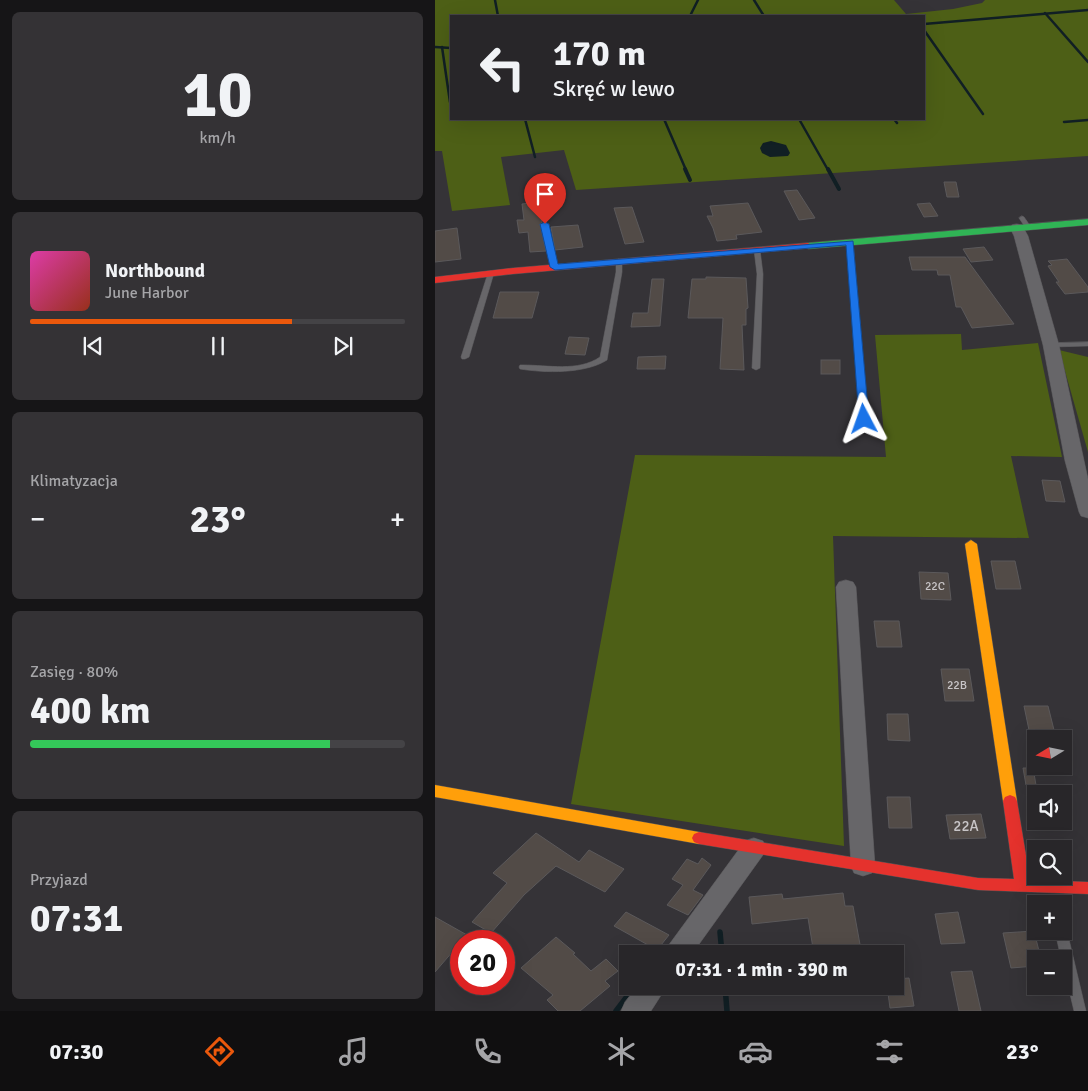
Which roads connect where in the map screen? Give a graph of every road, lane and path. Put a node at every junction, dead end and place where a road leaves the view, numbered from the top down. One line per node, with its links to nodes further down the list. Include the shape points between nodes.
1 (1088, 222): 3 (street)
2 (545, 224): 7 (lane)
3 (1022, 224): 4 (street); 11 (street, via 1021,236)
4 (850, 242): 5 (street); 15 (lane)
5 (757, 250): 6 (street); 14 (lane, via 760,274)
6 (619, 261): 7 (street); 13 (lane, via 604,358 586,367)
7 (555, 267): 8 (street)
8 (491, 273): 9 (street); 12 (lane)
9 (435, 280)
10 (1088, 344): 11 (lane)
11 (1051, 345): 16 (street, via 1074,461)
12 (465, 357)
13 (523, 367)
14 (756, 368)
15 (864, 419)
16 (1088, 512)
17 (971, 544): 22 (street)
18 (846, 587): 21 (street)
19 (435, 791): 20 (street)
20 (754, 848): 21 (street); 25 (street)
21 (863, 866): 22 (street, via 977,884)
22 (1023, 886): 23 (street, via 1053,891)
23 (1088, 888)
24 (1063, 940): 28 (lane)
25 (684, 945)
26 (647, 995): 27 (street)
27 (635, 1011)
28 (1080, 1011)

